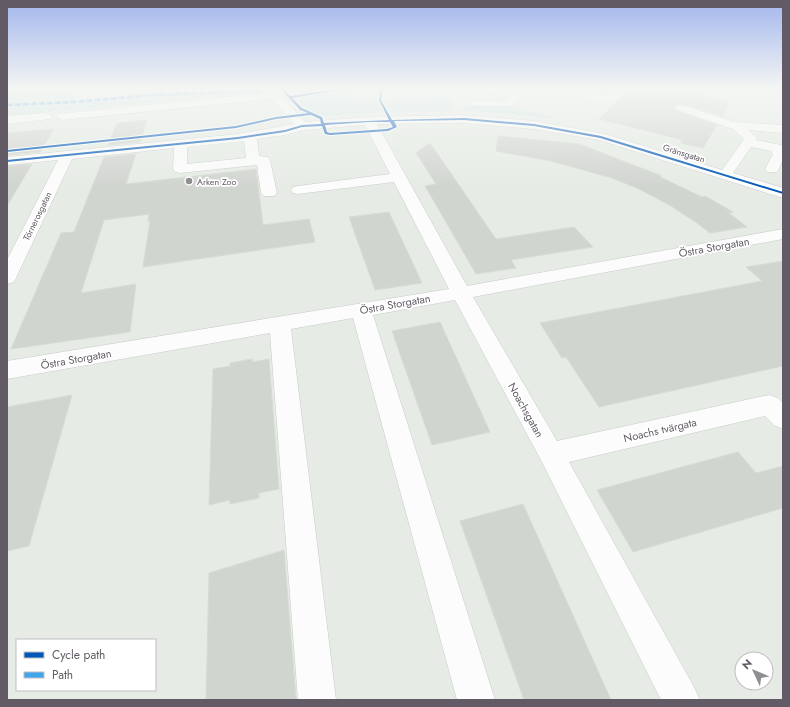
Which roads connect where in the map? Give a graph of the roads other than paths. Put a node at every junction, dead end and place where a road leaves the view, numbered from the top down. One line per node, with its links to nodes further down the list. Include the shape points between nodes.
1 (298, 121): 6 (street)
2 (368, 121): 6 (street, Gränsgatan); 16 (street, Noachsgatan)
3 (502, 121): 15 (street, Gränsgatan, via 569,130)
4 (721, 121): 5 (street)
5 (733, 125): 7 (street); 9 (street, via 751,138)
6 (302, 126): 8 (street, Gränsgatan)
7 (783, 129)
8 (250, 136): 10 (street, Gränsgatan); 13 (street)
9 (748, 142): 14 (street, via 776,148 780,154); 15 (street)
10 (182, 143): 11 (street, Gränsgatan); 13 (street, via 180,170)
11 (67, 155): 12 (street, Gränsgatan); 21 (street, Törnerosgatan)
12 (7, 161)
13 (253, 161): 18 (street, via 263,160)
14 (772, 169)
15 (725, 175): 19 (street, Gränsgatan)
16 (399, 177): 17 (street); 22 (street, Noachsgatan)
17 (298, 190)
18 (269, 193)
19 (783, 193)
20 (783, 234): 22 (street, Östra Storgatan)
21 (7, 278)
22 (461, 293): 23 (street, Östra Storgatan); 27 (street, Noachsgatan)
23 (361, 310): 24 (street, Östra Storgatan); 29 (street)
24 (280, 324): 25 (street, Östra Storgatan); 28 (street)
25 (7, 370)
26 (776, 411): 27 (street, Noachs tvärgata)
27 (551, 454): 30 (street, Noachsgatan)
28 (317, 700)
29 (476, 700)
30 (681, 700)

